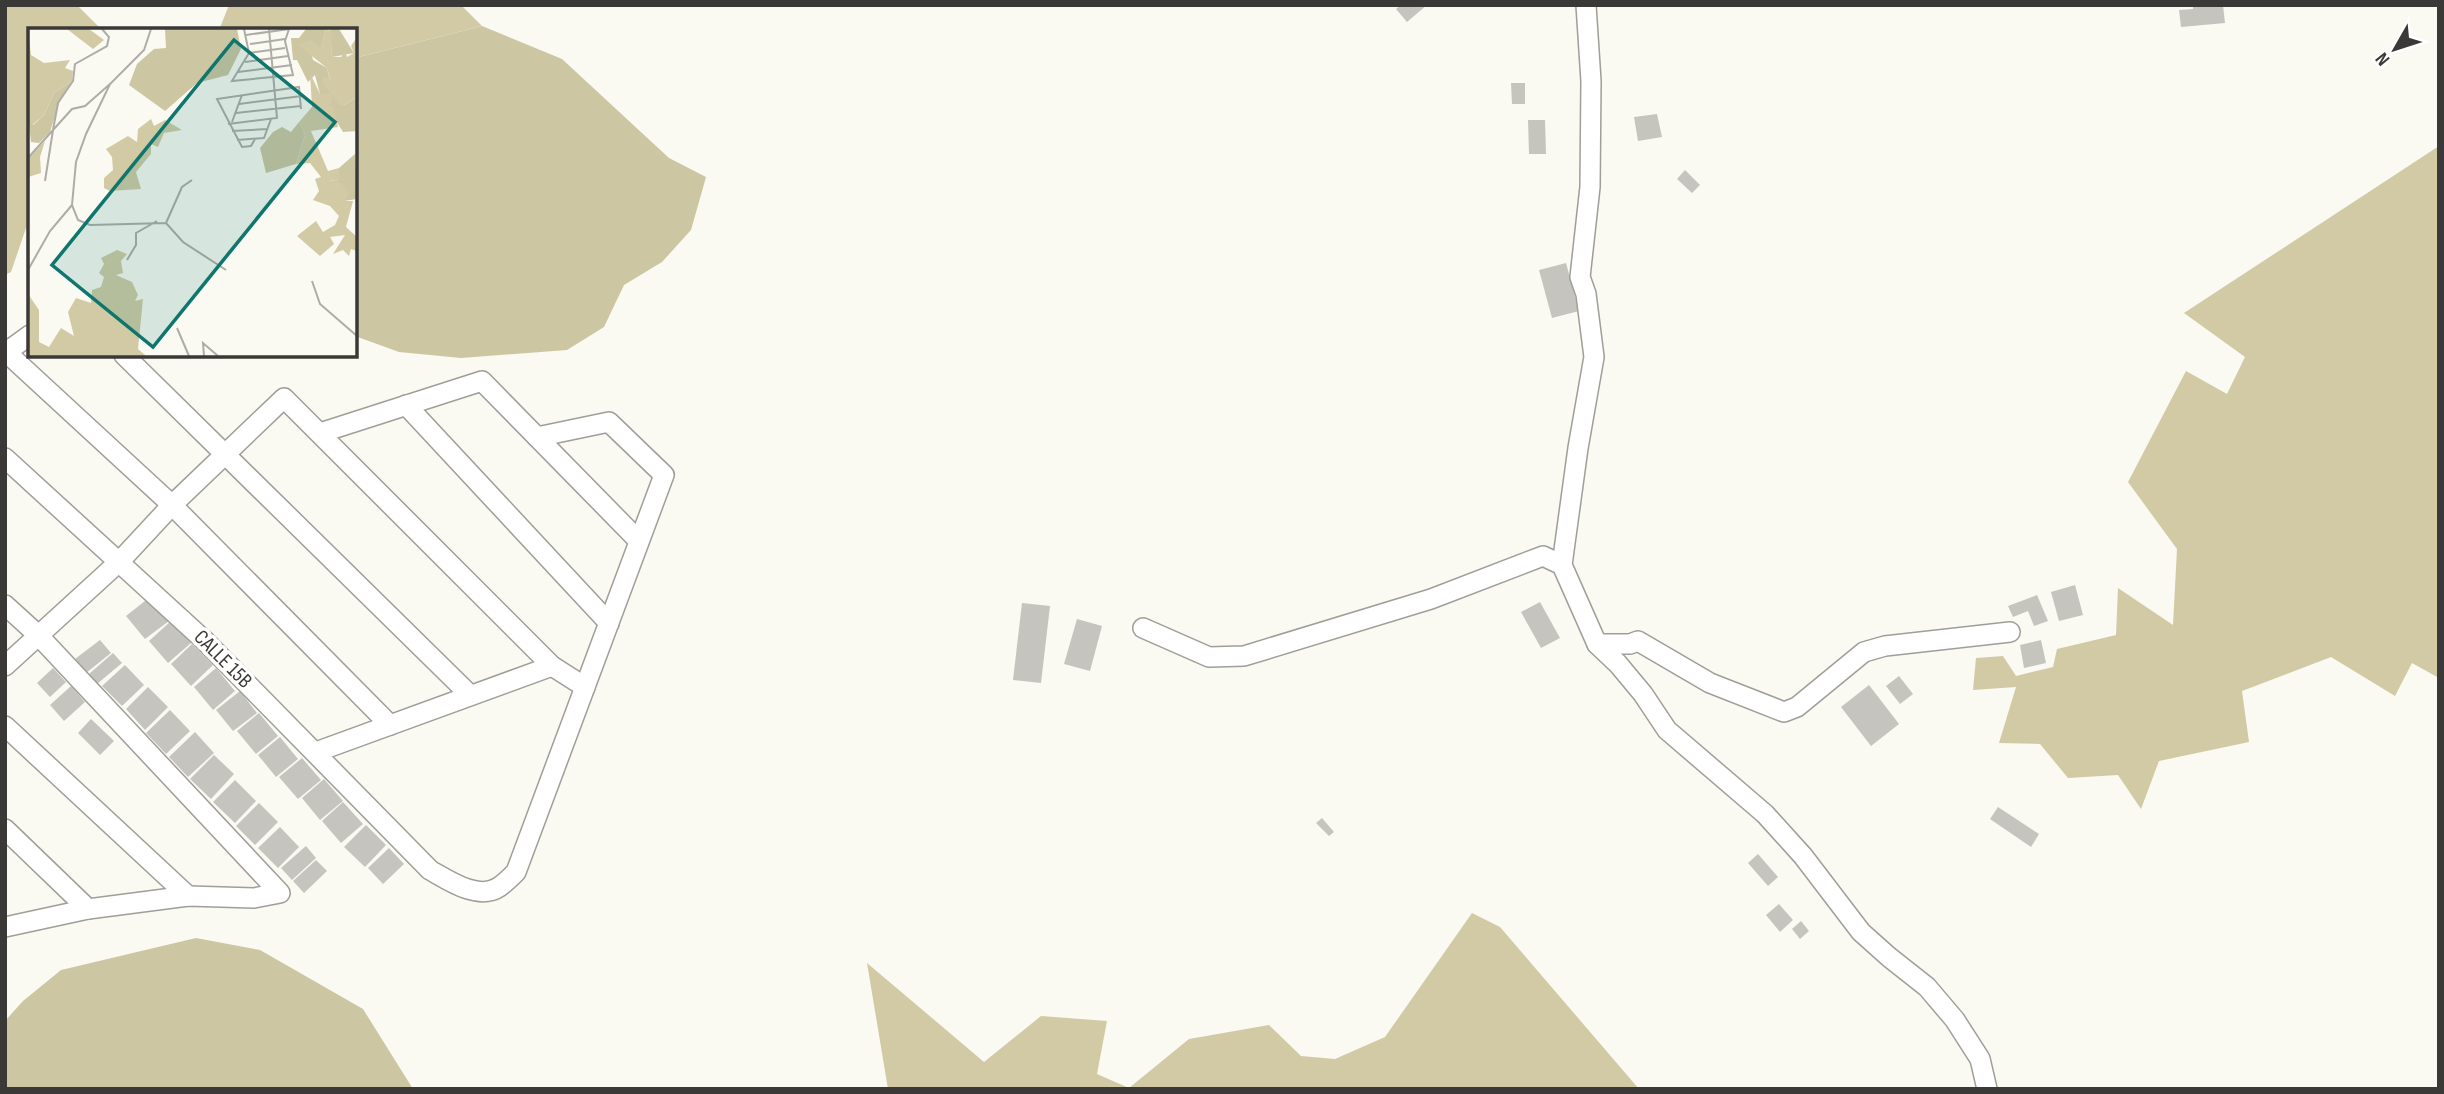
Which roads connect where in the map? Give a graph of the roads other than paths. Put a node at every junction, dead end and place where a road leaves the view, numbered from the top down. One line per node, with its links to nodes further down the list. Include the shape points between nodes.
1 (1586, 5): 13 (street, via 1590,187 1580,277 1594,357)
2 (28, 336): 3 (street)
3 (6, 352): 10 (street)
4 (126, 357): 8 (street)
5 (406, 405): 6 (street); 7 (street, via 482,381); 15 (street)
6 (320, 433): 8 (street, via 284,397); 21 (street)
7 (537, 437): 11 (street); 11 (street, CALLE 15B, via 609,422 664,475)
8 (225, 453): 10 (street); 23 (street)
9 (5, 458): 12 (street, CALLE 15B)
10 (172, 505): 12 (street); 24 (street)
11 (639, 541): 15 (street, CALLE 15B)
12 (120, 561): 18 (street); 26 (street, CALLE 15B)
13 (1562, 565): 16 (street, via 1543,556 1431,599 1244,656 1209,657); 19 (street)
14 (5, 606): 18 (street)
15 (609, 623): 22 (street, CALLE 15B)
16 (1143, 628)
17 (2010, 632): 19 (street, via 1864,652 1797,707 1784,712 1710,683 1638,641)
18 (38, 635): 20 (street); 28 (street, via 280,893 254,898)
19 (1597, 644): 31 (street, via 1643,694 1667,730 1765,814 1861,932 1927,986 1980,1059)
20 (5, 666)
21 (551, 667): 22 (street); 23 (street)
22 (585, 687): 26 (street, CALLE 15B, via 516,872 497,889 462,888 429,870)
23 (470, 695): 24 (street)
24 (390, 725): 26 (street)
25 (5, 726): 28 (street)
26 (316, 752)
27 (5, 829): 29 (street)
28 (188, 897): 29 (street)
29 (88, 909): 30 (street)
30 (5, 926)
31 (1987, 1089)

